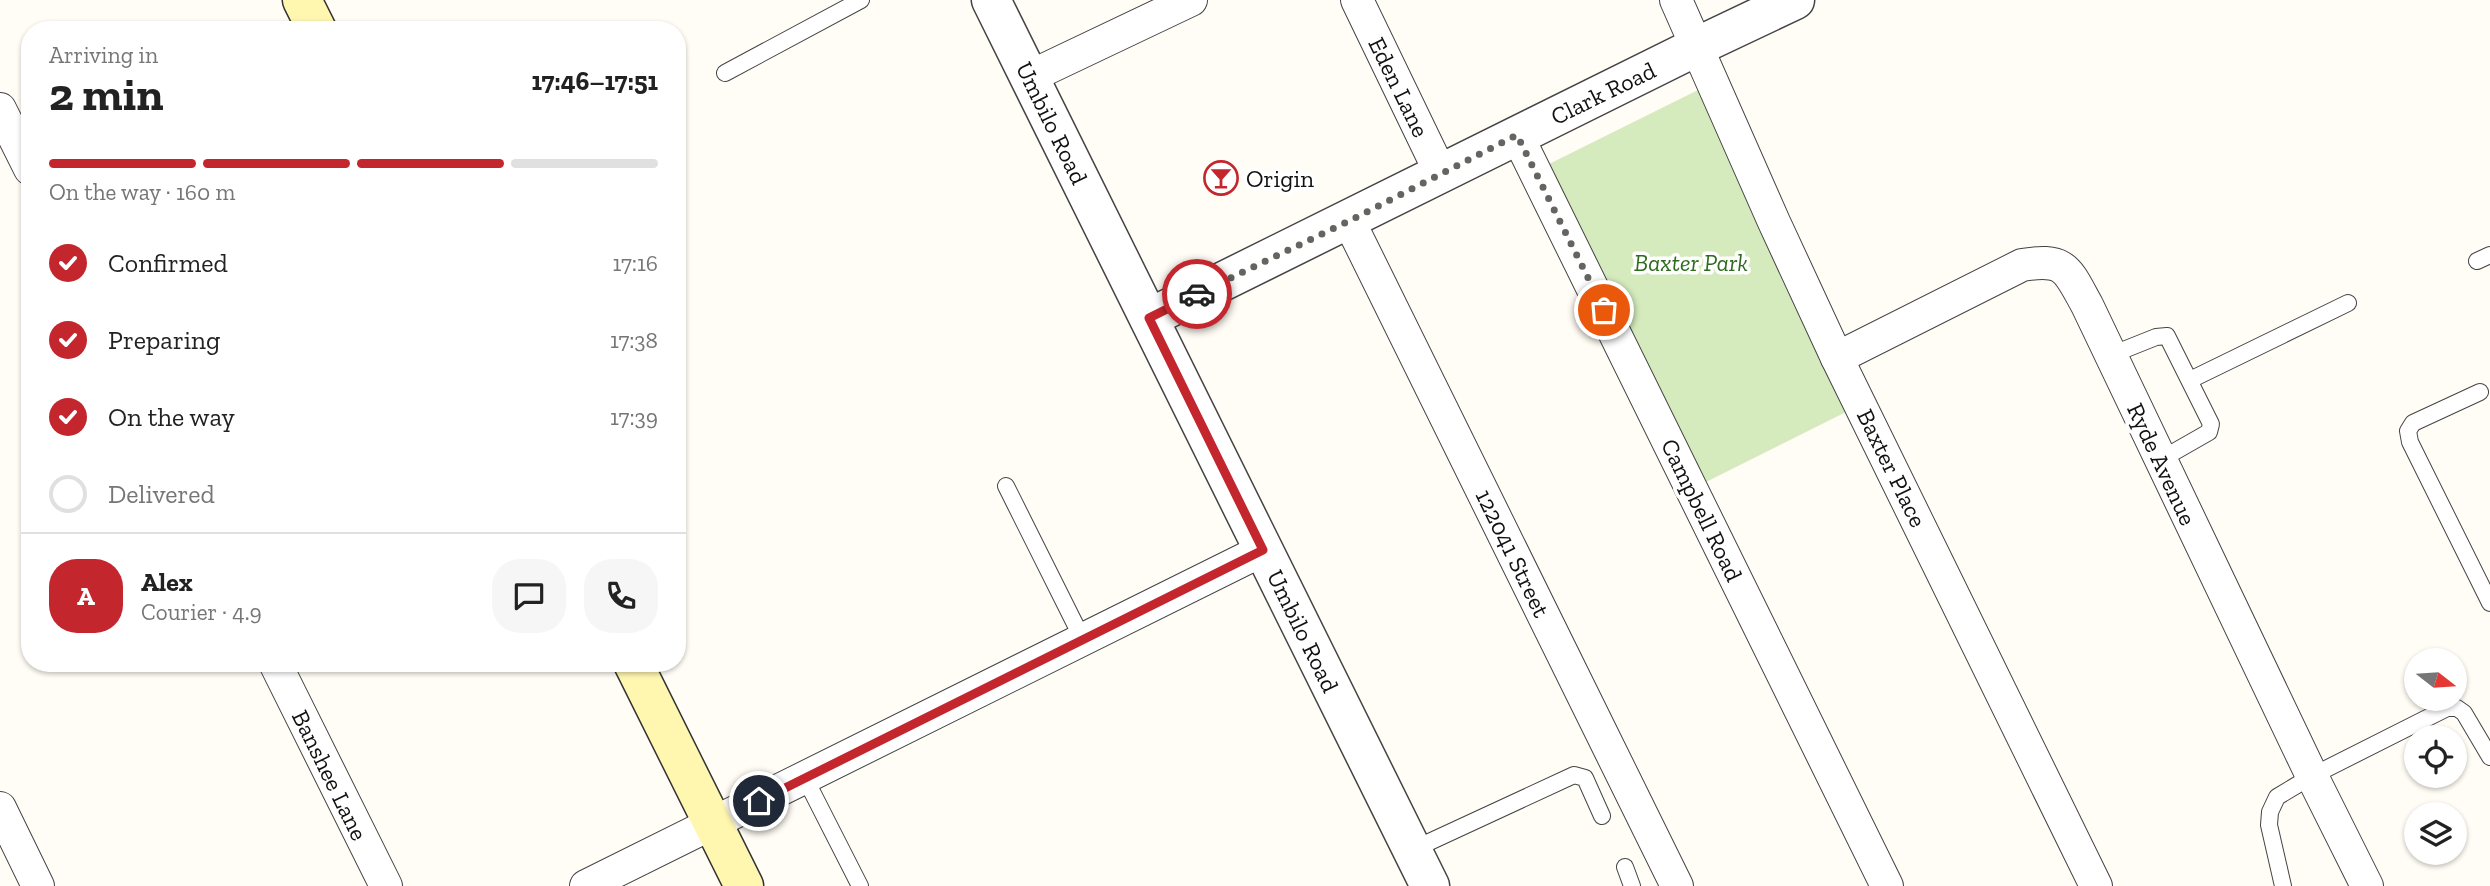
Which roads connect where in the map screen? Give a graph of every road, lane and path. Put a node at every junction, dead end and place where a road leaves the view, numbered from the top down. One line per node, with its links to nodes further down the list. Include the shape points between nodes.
1 (302, 0): 8 (main road)
2 (861, 0): 10 (lane)
3 (992, 0): 11 (street, Umbilo Road)
4 (1191, 0): 11 (street)
5 (1357, 0): 15 (street, Eden Lane)
6 (1676, 0): 9 (street, Baxter Place)
7 (1795, 0): 9 (street, Clark Road)
8 (312, 21)
9 (1698, 46): 13 (street, Clark Road); 20 (street, Baxter Place)
10 (725, 73)
11 (1029, 77): 18 (street, Umbilo Road)
12 (0, 109): 14 (street)
13 (1517, 135): 15 (street, Clark Road); 46 (street, Campbell Road)
14 (21, 151)
15 (1441, 174): 16 (street, Clark Road)
16 (1349, 221): 18 (street, Clark Road); 45 (street, 122041 Street)
17 (2348, 303): 21 (lane)
18 (1149, 318): 25 (street, Umbilo Road)
19 (2111, 355): 20 (street, Ryde Avenue, via 2072,278 2061,265 2045,262 2022,265); 21 (lane, via 2167,336); 23 (street, Ryde Avenue)
20 (1838, 358): 47 (street, Baxter Place)
21 (2190, 380): 23 (lane, via 2211,424 2209,432)
22 (2480, 392): 26 (lane, via 2413,423 2408,431)
23 (2160, 460): 31 (street, Ryde Avenue)
24 (1006, 486): 27 (lane)
25 (1263, 550): 27 (street); 36 (street, Umbilo Road)
26 (2490, 603)
27 (1083, 640): 32 (street)
28 (279, 672): 39 (street, Banshee Lane)
29 (637, 672): 35 (main road)
30 (2490, 757): 31 (lane, via 2464,713 2447,708)
31 (2312, 776): 48 (lane, via 2277,797 2270,813); 49 (street, Ryde Avenue)
32 (805, 778): 35 (street); 42 (lane)
33 (0, 808): 38 (street)
34 (1602, 816): 36 (lane, via 1585,778 1574,775)
35 (713, 824): 40 (street); 41 (main road)
36 (1412, 850): 43 (street, Umbilo Road)
37 (1625, 867): 44 (lane)
38 (38, 886)
39 (386, 886)
40 (586, 886)
41 (744, 886)
42 (860, 886)
43 (1430, 886)
44 (1632, 886)
45 (1677, 886)
46 (1887, 886)
47 (2096, 886)
48 (2283, 886)
49 (2367, 886)

